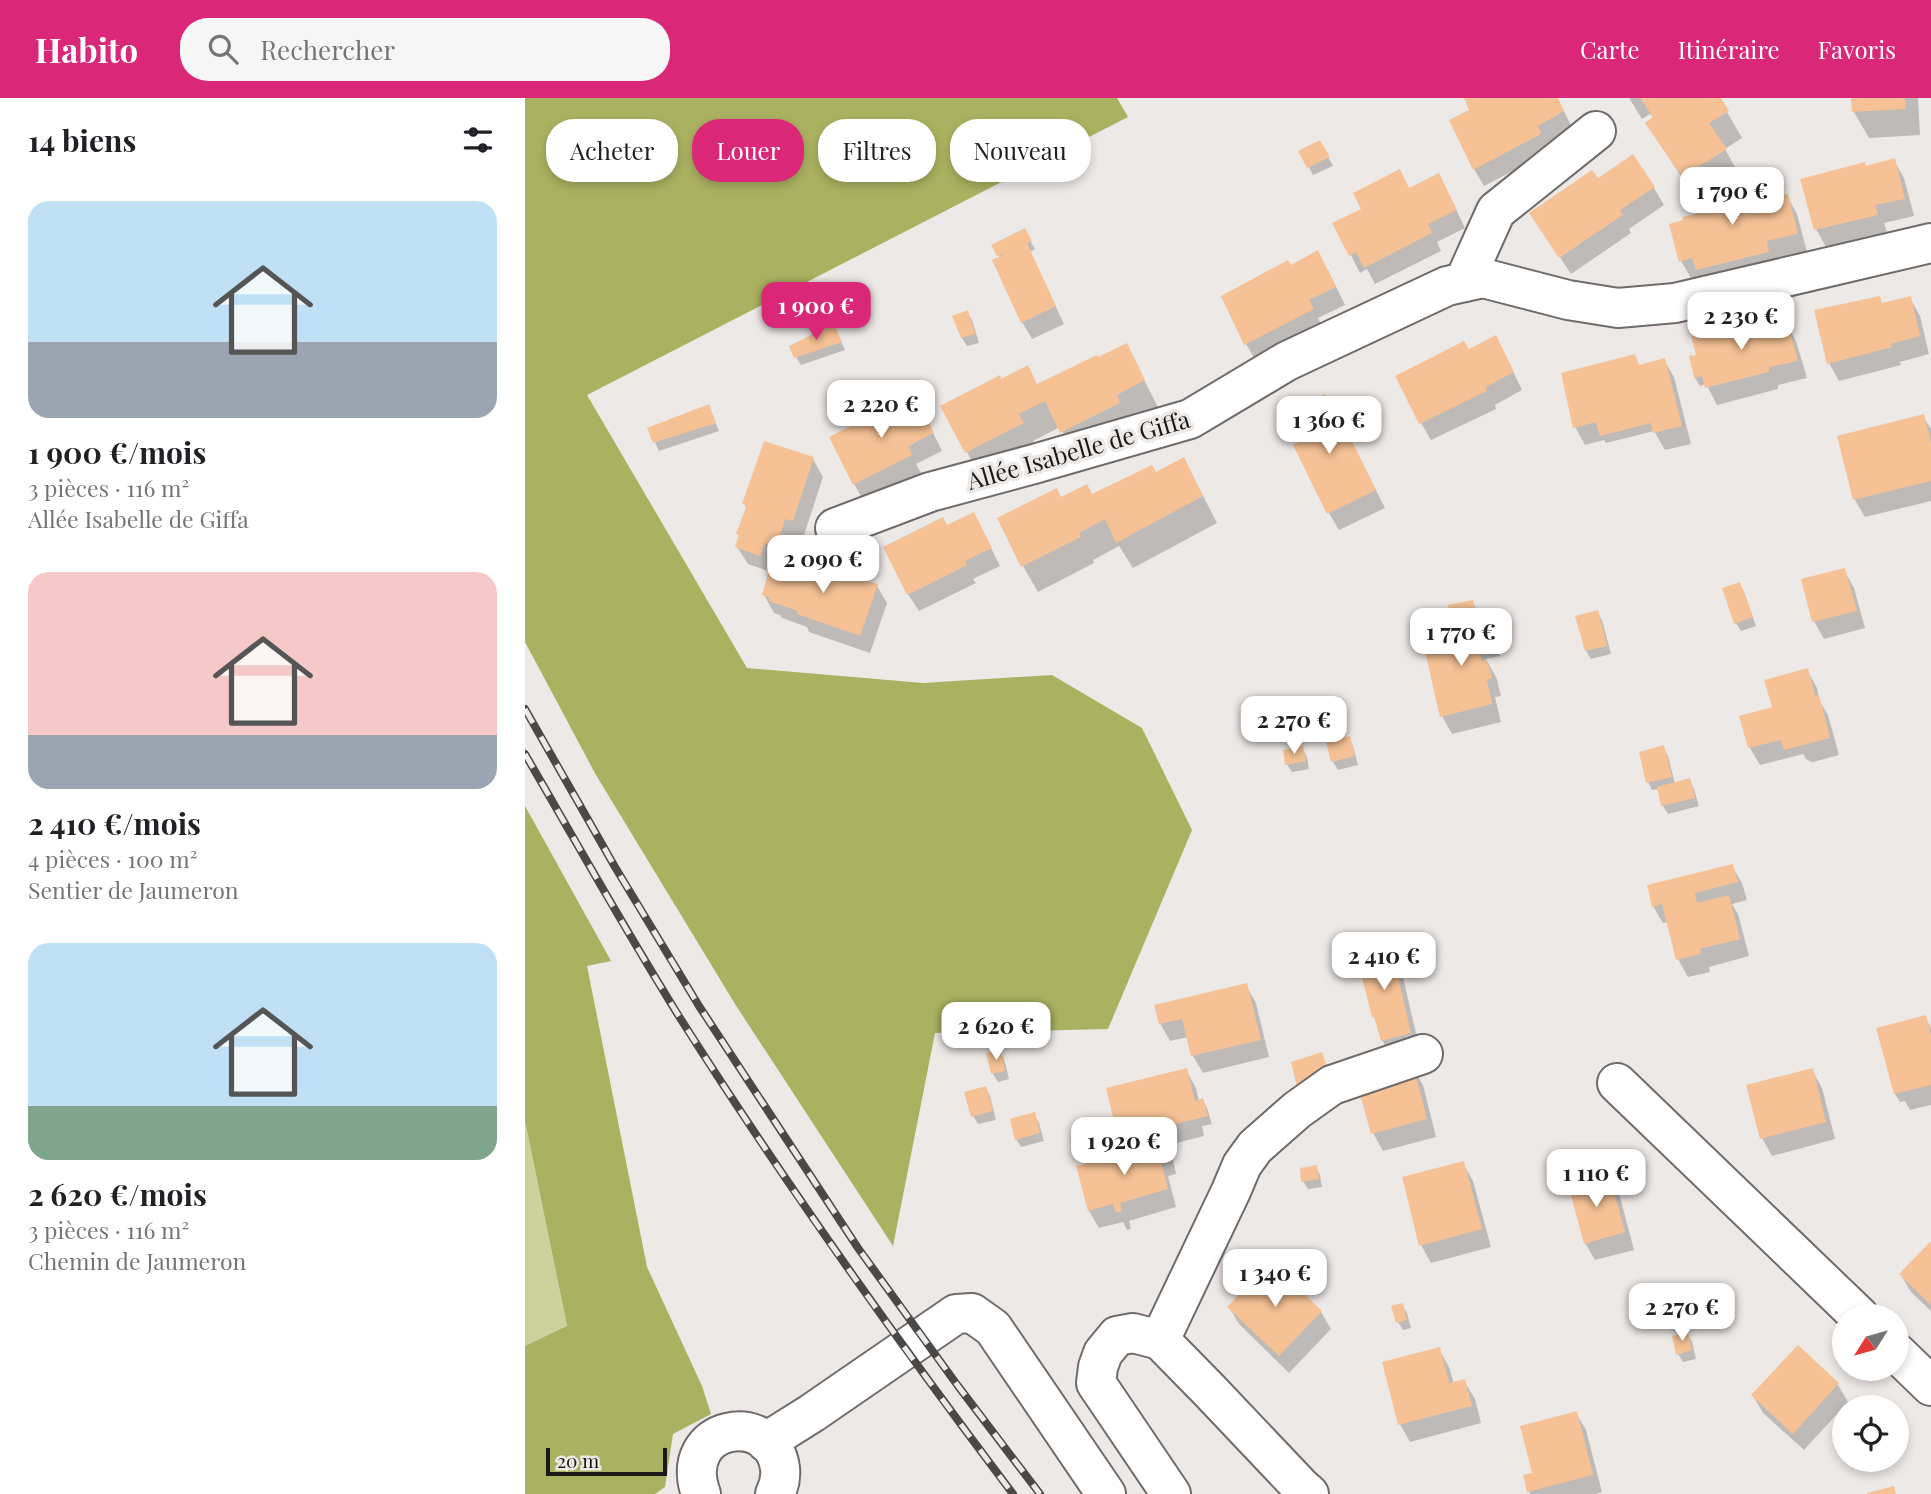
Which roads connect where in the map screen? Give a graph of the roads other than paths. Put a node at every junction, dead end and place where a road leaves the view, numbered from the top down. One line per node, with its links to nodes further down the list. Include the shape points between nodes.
1 (1596, 131): 3 (street, via 1496,211)
2 (1931, 243): 3 (street, Allée Isabelle de Giffa, via 1675,303 1618,308 1483,278)
3 (1464, 282): 4 (street, Allée Isabelle de Giffa, via 1287,361 1190,419 930,492)
4 (835, 528)
5 (1423, 1054): 8 (street, via 1332,1084 1255,1147 1242,1165)
6 (1618, 1083): 7 (street)
7 (1847, 1304)
8 (1160, 1340): 15 (street, via 1133,1333 1118,1336 1103,1353 1096,1383); 16 (street)
9 (1909, 1365): 10 (street)
10 (1931, 1386)
11 (766, 1442): 12 (street, via 741,1431 716,1437 699,1457 696,1482); 13 (street, via 779,1463); 14 (street, via 956,1314 972,1313 993,1328)
12 (701, 1494)
13 (775, 1494)
14 (1107, 1494)
15 (1171, 1494)
16 (1309, 1494)

